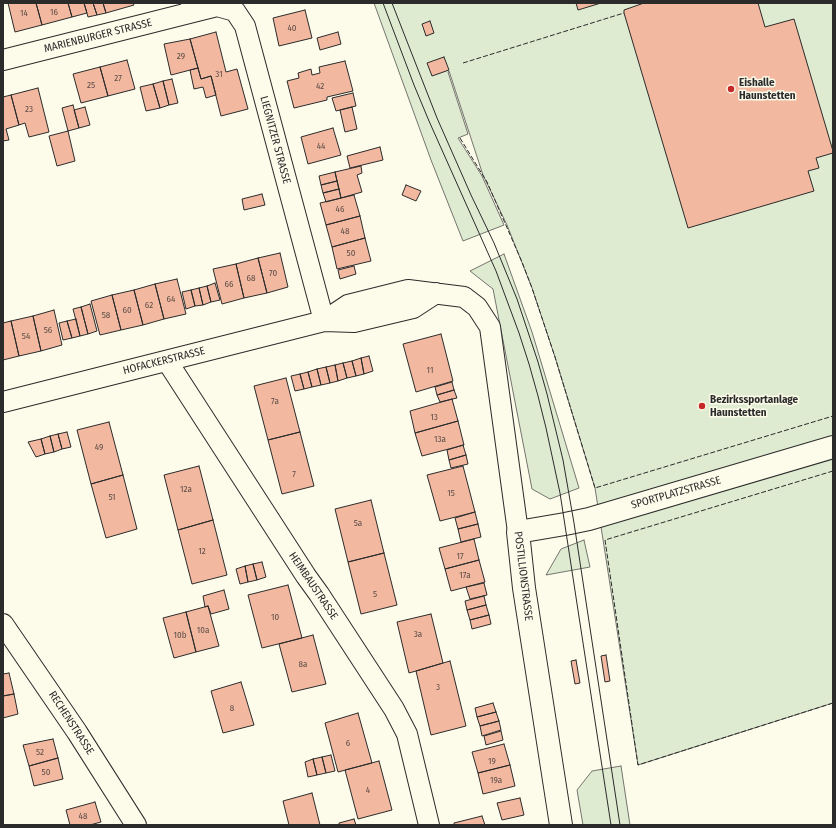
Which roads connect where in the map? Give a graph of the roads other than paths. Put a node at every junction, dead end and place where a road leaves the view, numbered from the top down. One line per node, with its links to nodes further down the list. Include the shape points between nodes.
1 (192, 7): 2 (street, MARIENBURGER STRASSE); 3 (street, LIEGNITZER STRASSE, via 216,6 235,11 245,26)
2 (3, 60)
3 (324, 321): 4 (street, HOFACKERSTRASSE, via 354,322 413,308 436,293 464,297 477,307); 5 (street, HOFACKERSTRASSE)
4 (490, 327): 8 (street, POSTILLIONSTRASSE)
5 (167, 361): 6 (street, HOFACKERSTRASSE); 11 (street, HEIMBAUSTRASSE, via 394,709 407,734)
6 (3, 402)
7 (833, 447): 8 (street, SPORTPLATZSTRASSE, via 589,519)
8 (518, 532): 12 (street, POSTILLIONSTRASSE, via 524,588)
9 (3, 624): 10 (street, RECHENSTRASSE, via 77,732)
10 (136, 825)
11 (429, 825)
12 (561, 825)

